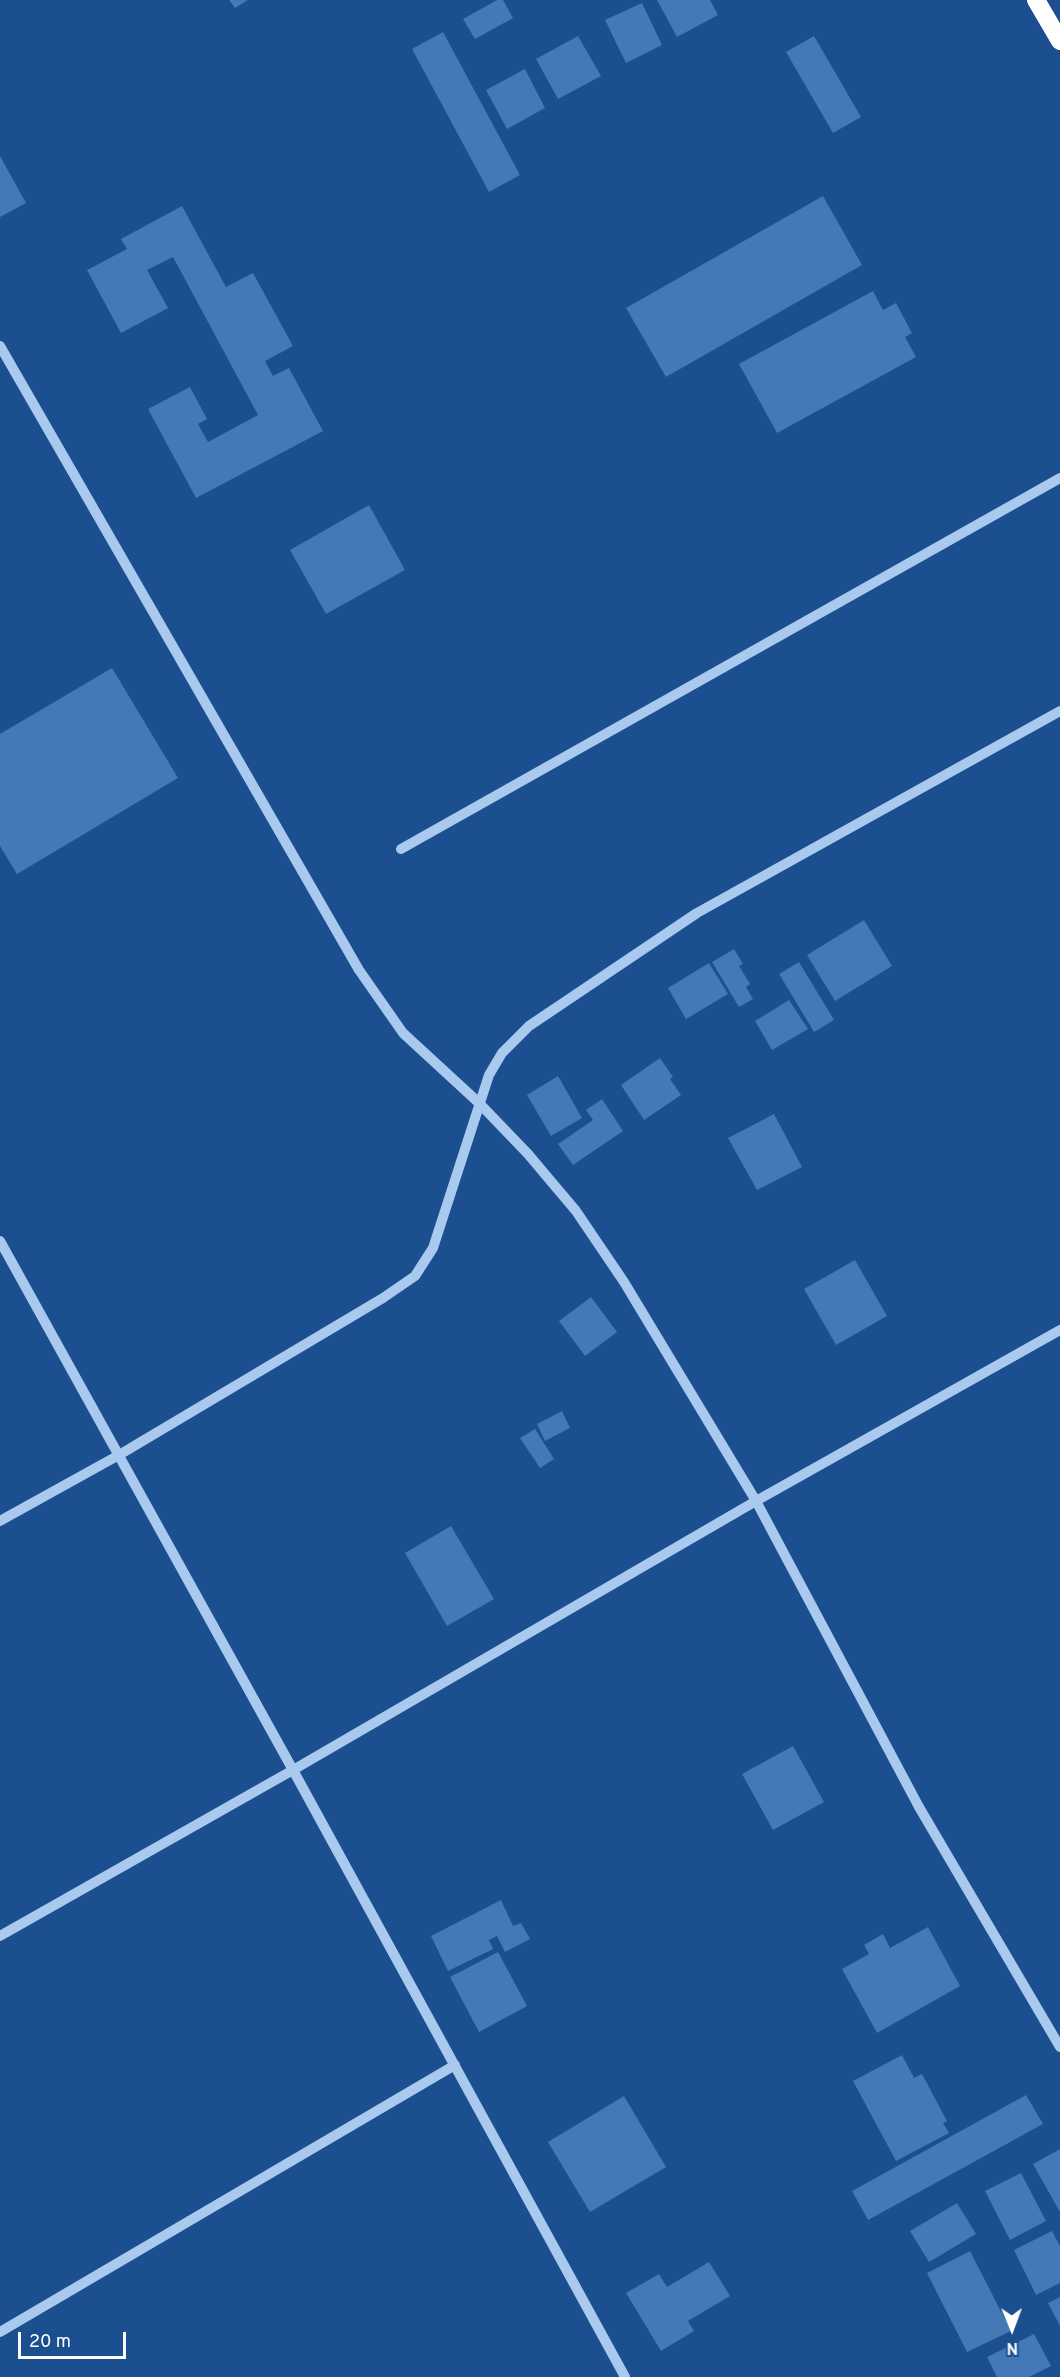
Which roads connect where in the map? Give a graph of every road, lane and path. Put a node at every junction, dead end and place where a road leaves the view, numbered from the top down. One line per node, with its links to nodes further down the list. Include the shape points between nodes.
1 (1036, 0): 2 (highway)
2 (1060, 41)
3 (0, 345): 7 (street, via 359,970 403,1033)
4 (1060, 478): 6 (street)
5 (1060, 711): 7 (street, via 698,913 529,1026 502,1053)
6 (401, 849)
7 (478, 1103): 10 (street, via 433,1248 415,1276); 11 (street, via 576,1211 624,1282)
8 (0, 1241): 10 (street)
9 (1060, 1330): 11 (street)
10 (119, 1455): 12 (street); 13 (street)
11 (756, 1501): 13 (street); 15 (street, via 919,1807)
12 (0, 1521)
13 (293, 1770): 14 (street); 16 (street)
14 (0, 1936)
15 (1060, 2048)
16 (455, 2065): 17 (street); 18 (street)
17 (0, 2332)
18 (620, 2375)

